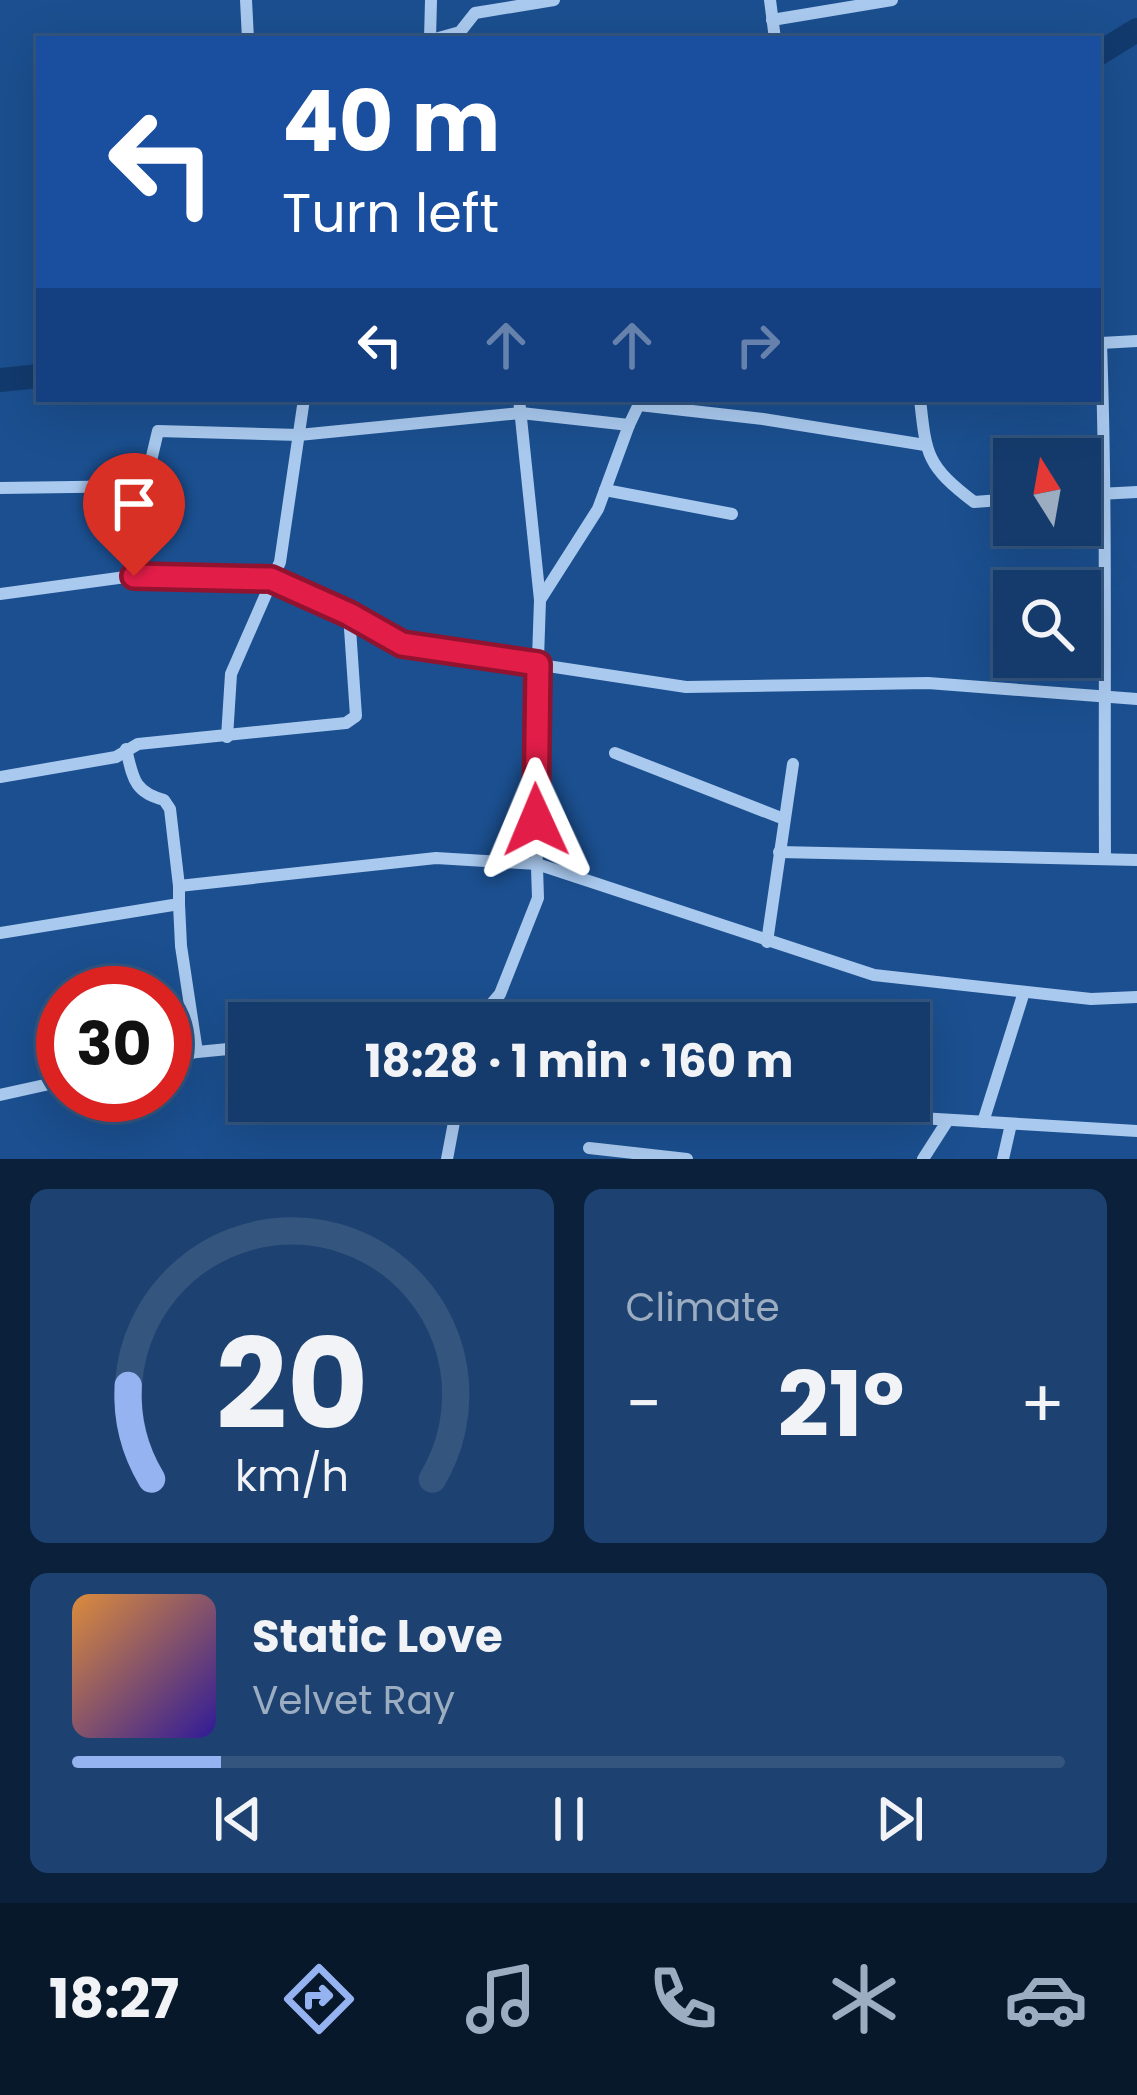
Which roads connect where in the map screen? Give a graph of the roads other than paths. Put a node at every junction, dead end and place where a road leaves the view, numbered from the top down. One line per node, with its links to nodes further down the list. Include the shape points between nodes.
1 (246, 0): 7 (street)
2 (431, 0): 8 (street)
3 (554, 0): 9 (street, via 475,13 460,32)
4 (770, 0): 6 (street)
5 (892, 0): 6 (street)
6 (772, 20): 10 (street)
7 (248, 36)
8 (433, 36)
9 (445, 36)
10 (775, 36)
11 (1137, 341): 23 (street, via 1101,343)
12 (304, 402): 17 (street)
13 (640, 402): 16 (street); 18 (street)
14 (920, 402): 18 (street)
15 (520, 406): 16 (street); 17 (street); 28 (street)
16 (629, 424): 20 (street)
17 (299, 435): 19 (street, via 158,431 145,486); 26 (street)
18 (925, 445): 24 (street, via 936,470 974,502)
19 (0, 488)
20 (605, 490): 25 (street); 28 (street)
21 (1137, 492): 23 (street)
22 (1101, 494): 23 (street)
23 (1106, 494): 31 (street)
24 (993, 501)
25 (732, 514)
26 (271, 579): 27 (street, via 134,576); 29 (street); 33 (street, via 231,674)
27 (0, 594)
28 (540, 600): 30 (street)
29 (349, 614): 30 (street, via 402,644); 33 (street, via 356,716 329,727)
30 (538, 664): 31 (street, via 686,687 928,683); 42 (street)
31 (1104, 696): 32 (street); 40 (street)
32 (1137, 699)
33 (227, 737): 34 (street)
34 (126, 749): 37 (street); 43 (street, via 139,789 170,809)
35 (615, 753): 38 (street)
36 (793, 764): 38 (street)
37 (0, 777)
38 (784, 819): 39 (street)
39 (778, 852): 40 (street); 46 (street)
40 (1105, 860): 41 (street)
41 (1137, 860)
42 (537, 864): 43 (street, via 436,858); 46 (street); 49 (street, via 538,898)
43 (179, 886): 44 (street)
44 (178, 904): 45 (street); 51 (street)
45 (0, 933)
46 (767, 942): 47 (street, via 874,975)
47 (1024, 992): 48 (street); 58 (street)
48 (1137, 997)
49 (493, 1002)
50 (228, 1049): 51 (street)
51 (197, 1052): 52 (street)
52 (192, 1053)
53 (36, 1087): 54 (street)
54 (0, 1094)
55 (930, 1118): 56 (street)
56 (948, 1120): 58 (street); 64 (street)
57 (454, 1122): 62 (street)
58 (983, 1122): 59 (street)
59 (1011, 1124): 60 (street); 65 (street)
60 (1137, 1131)
61 (589, 1148): 63 (street)
62 (447, 1159)
63 (687, 1159)
64 (923, 1159)
65 (1003, 1159)

